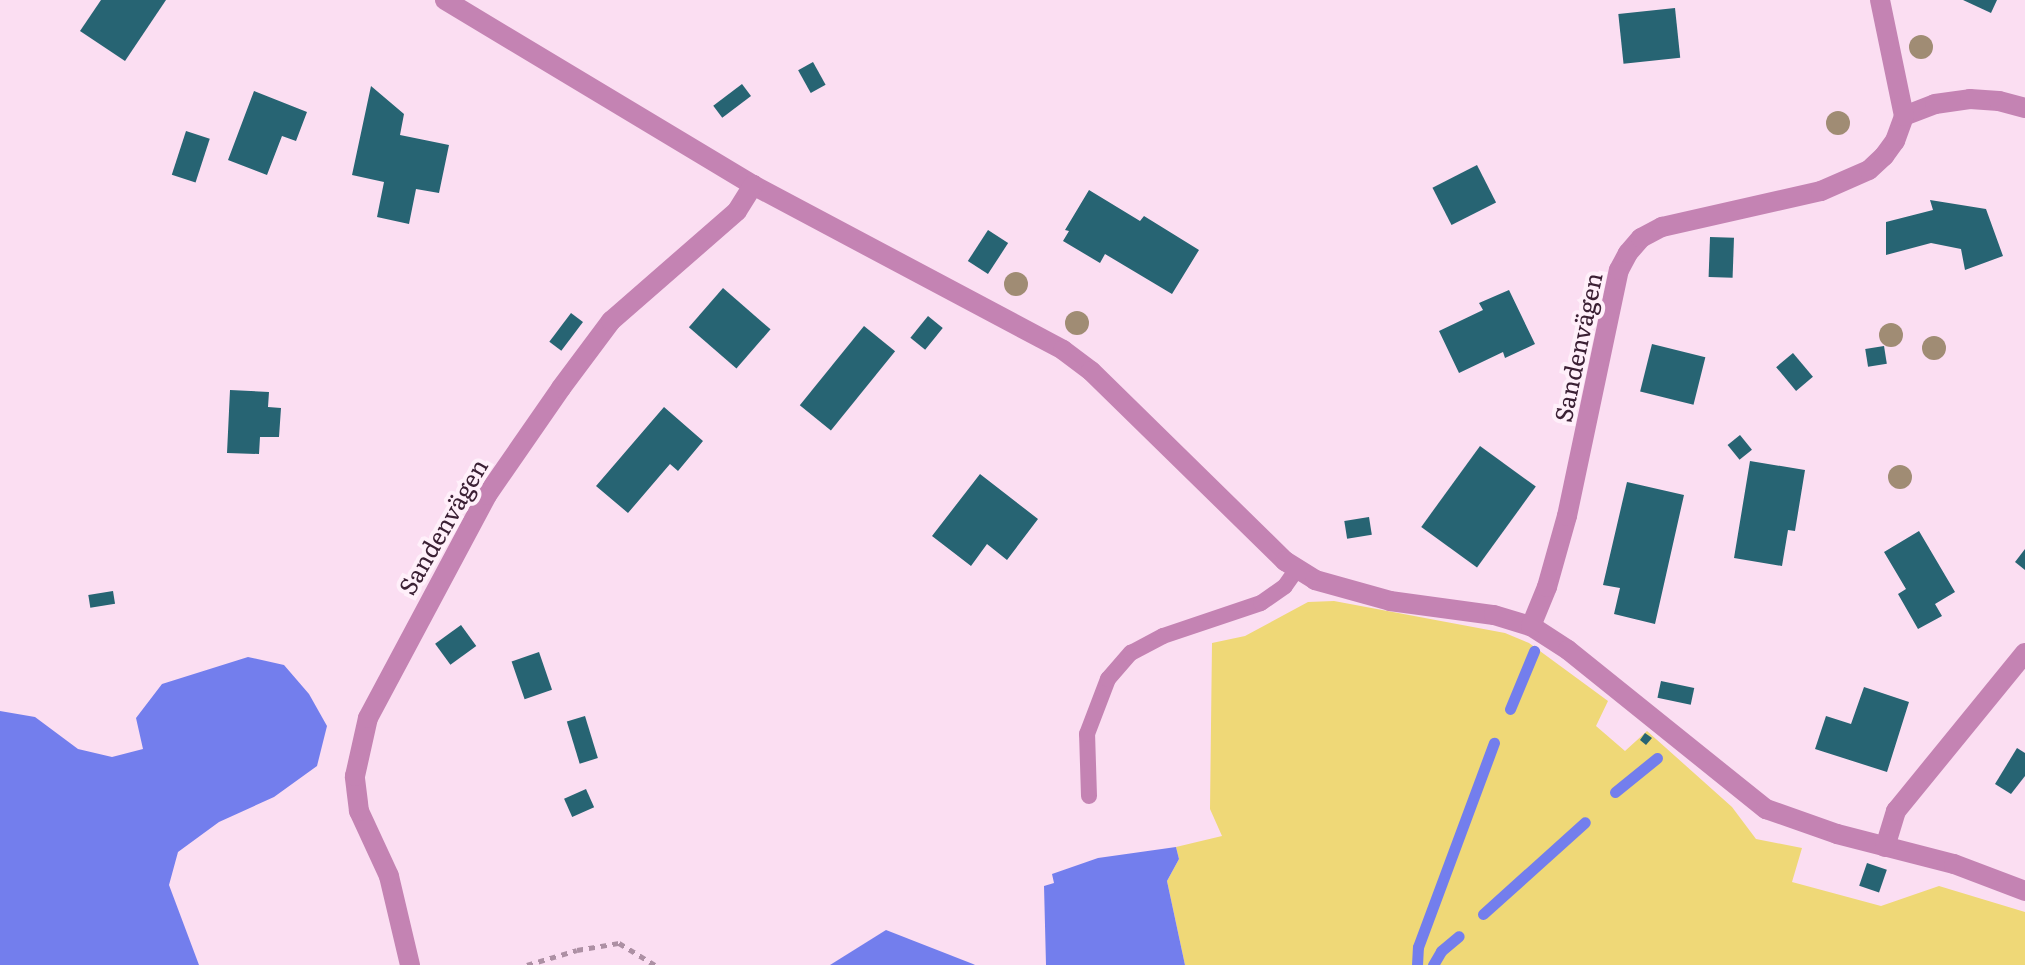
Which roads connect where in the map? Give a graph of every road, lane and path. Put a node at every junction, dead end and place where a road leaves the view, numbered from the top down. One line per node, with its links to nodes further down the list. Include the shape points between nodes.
1 (1880, 0): 4 (street)
2 (453, 2): 5 (street)
3 (2025, 108): 4 (street, via 1970,99)
4 (1904, 116): 7 (street, Sandenvägen, via 1895,141 1869,170 1821,191 1662,227 1641,238 1628,253 1619,270 1567,516)
5 (753, 185): 6 (street, via 1063,350); 12 (street, Sandenvägen, via 737,211 611,321 561,388 487,495 368,718 355,776 359,811 389,876)
6 (1297, 569): 7 (street, via 1337,588 1390,601 1494,615); 9 (lane, via 1285,586 1261,603 1163,636 1131,653 1108,679 1087,734)
7 (1531, 626): 10 (street, via 1766,809)
8 (2025, 653): 10 (street, via 1896,811)
9 (1089, 796)
10 (1885, 847): 11 (street, via 1954,864)
11 (2025, 891)
12 (410, 965)
13 (527, 965): 14 (path, via 619,943)
14 (655, 965)

